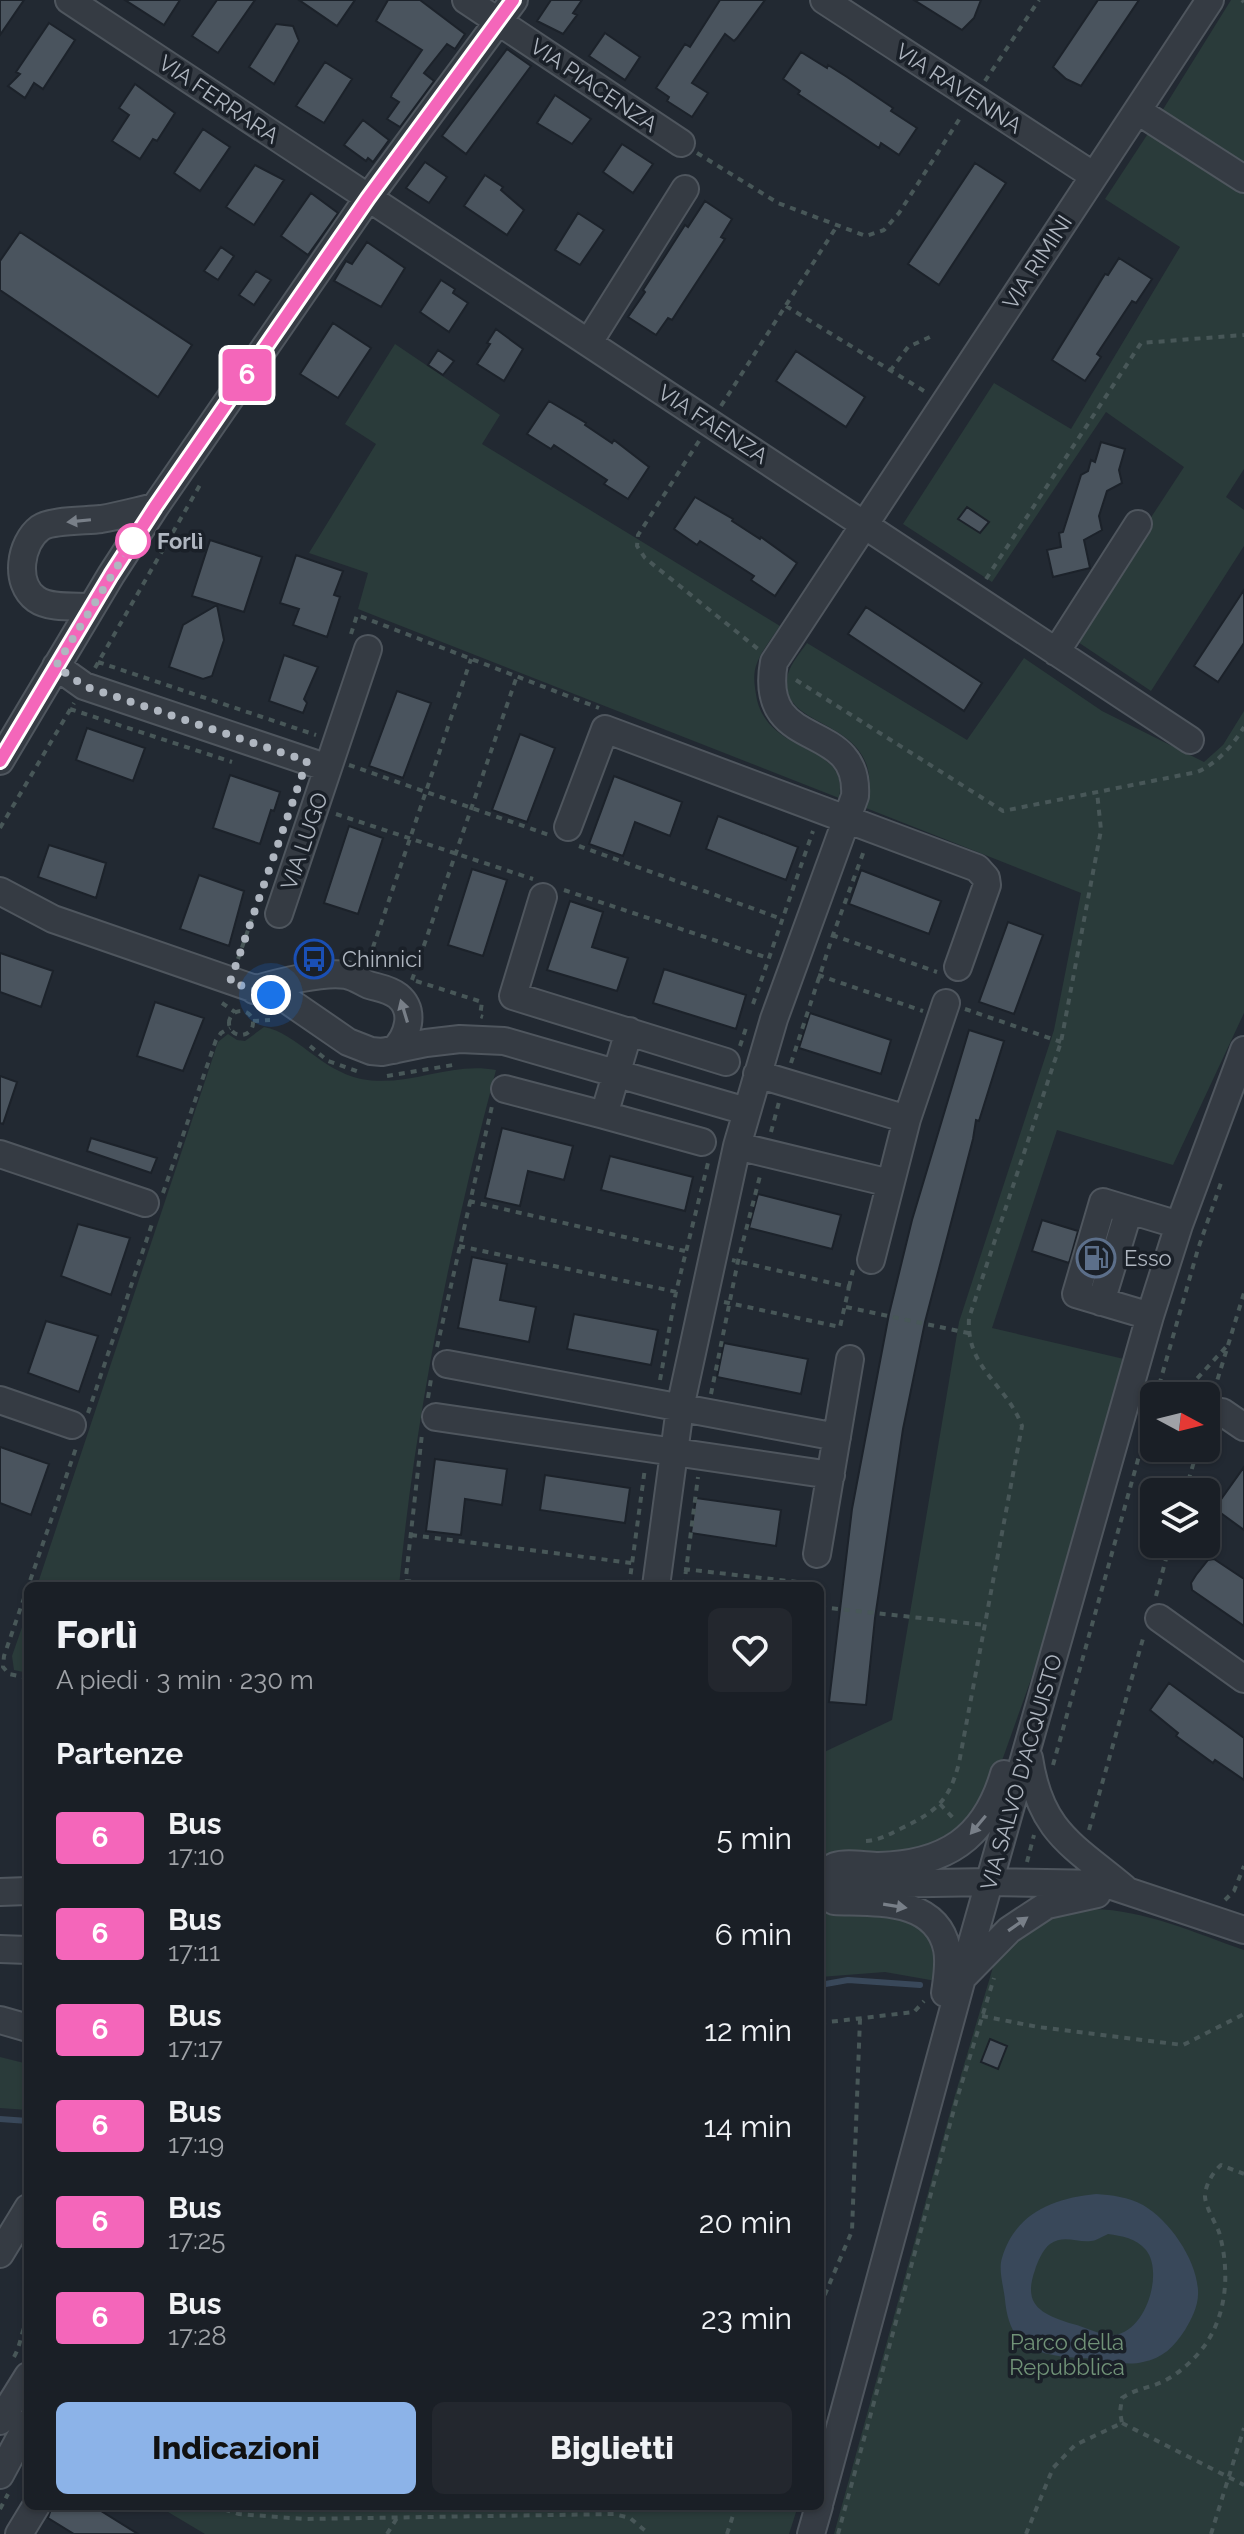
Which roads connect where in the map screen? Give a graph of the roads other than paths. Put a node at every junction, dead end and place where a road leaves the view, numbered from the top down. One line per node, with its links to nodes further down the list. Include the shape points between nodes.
1 (69, 0): 11 (street, VIA FERRARA)
2 (466, 0): 5 (street, VIA PIACENZA)
3 (824, 0): 8 (street, VIA RAVENNA)
4 (1210, 0): 6 (street, VIA RIMINI)
5 (506, 10): 7 (street, VIA PIACENZA); 11 (street)
6 (1138, 111): 8 (street, VIA RIMINI); 9 (street)
7 (681, 143)
8 (1094, 176): 15 (street, VIA RIMINI)
9 (1244, 179)
10 (685, 189): 12 (street)
11 (368, 198): 12 (street, VIA FAENZA); 13 (street)
12 (589, 342): 15 (street, VIA FAENZA)
13 (155, 507): 16 (street); 16 (street, one-way to 16, via 42,527 26,542 22,566 36,599)
14 (1138, 524): 18 (street)
15 (864, 525): 18 (street, VIA FAENZA); 23 (street, VIA RIMINI, via 774,662 771,693 783,717 843,753 849,763 856,786)
16 (91, 607): 19 (street)
17 (358, 647): 22 (street, VIA LUGO)
18 (1056, 652): 20 (street, VIA FAENZA)
19 (56, 666): 21 (street); 22 (street, VIA LUGO, via 84,686)
20 (1190, 740)
21 (0, 761)
22 (322, 762): 27 (street, VIA LUGO, via 315,807)
23 (846, 821): 24 (street, via 605,729); 28 (street, via 977,868 986,878 985,894); 38 (street, via 794,922 780,962)
24 (567, 837)
25 (549, 890): 33 (street, via 513,996)
26 (0, 891): 30 (street, via 53,919)
27 (269, 906)
28 (949, 970)
29 (373, 986): 30 (street, via 346,975 280,981); 32 (street); 34 (street, one-way to 29, via 405,1039 408,1015 400,997)
30 (236, 992): 32 (street)
31 (936, 1007): 42 (street)
32 (281, 1010): 34 (street, via 371,1051)
33 (629, 1031): 36 (street); 37 (street)
34 (394, 1050): 37 (street, via 460,1039 504,1041)
35 (1244, 1050): 47 (street, VIA SALVO D'ACQUISTO)
36 (732, 1057)
37 (615, 1073): 40 (street); 41 (street)
38 (757, 1074): 40 (street); 42 (street)
39 (500, 1092): 41 (street)
40 (746, 1111): 43 (street)
41 (604, 1115): 43 (street)
42 (907, 1119): 45 (street)
43 (717, 1146): 45 (street); 53 (street, via 712,1256)
44 (0, 1154): 46 (street)
45 (890, 1183): 48 (street)
46 (152, 1210)
47 (1179, 1225): 49 (street, VIA SALVO D'ACQUISTO); 49 (street, via 1103,1202 1076,1294)
48 (871, 1260)
49 (1150, 1316): 63 (street, VIA SALVO D'ACQUISTO)
50 (850, 1359): 56 (street)
51 (438, 1364): 53 (street)
52 (0, 1400): 55 (street)
53 (668, 1406): 56 (street); 57 (street)
54 (429, 1414): 57 (street)
55 (78, 1429)
56 (837, 1437): 58 (street)
57 (660, 1450): 58 (street); 60 (street)
58 (831, 1475): 59 (street)
59 (817, 1554)
60 (649, 1572)
61 (1152, 1618): 62 (street)
62 (1244, 1679)
63 (1030, 1744): 64 (street, one-way to 64, via 1009,1756 991,1809 959,1844 926,1861 834,1866); 65 (street, VIA SALVO D'ACQUISTO); 67 (street, via 1034,1788 1053,1827)
64 (824, 1875)
65 (989, 1882): 66 (street); 67 (street); 74 (street, VIA SALVO D'ACQUISTO)
66 (824, 1885)
67 (1124, 1888): 71 (street); 74 (street, one-way to 67, via 1009,1930 1047,1905)
68 (24, 1891): 69 (street)
69 (0, 1892)
70 (824, 1895): 77 (street, one-way to 77, via 834,1901 894,1904 918,1911 943,1937 948,1967)
71 (1242, 1925)
72 (0, 1949): 73 (street)
73 (24, 1950)
74 (962, 1978): 77 (street, VIA SALVO D'ACQUISTO)
75 (0, 2020): 76 (street)
76 (24, 2027)
77 (933, 2087): 84 (street, VIA SALVO D'ACQUISTO)
78 (24, 2215): 79 (street)
79 (0, 2254)
80 (21, 2367): 81 (street)
81 (0, 2421)
82 (24, 2430): 83 (street)
83 (0, 2475)
84 (824, 2486)
85 (33, 2510): 88 (street)
86 (817, 2510): 89 (street, VIA SALVO D'ACQUISTO)
87 (0, 2525): 88 (street)
88 (17, 2534)
89 (811, 2534)

